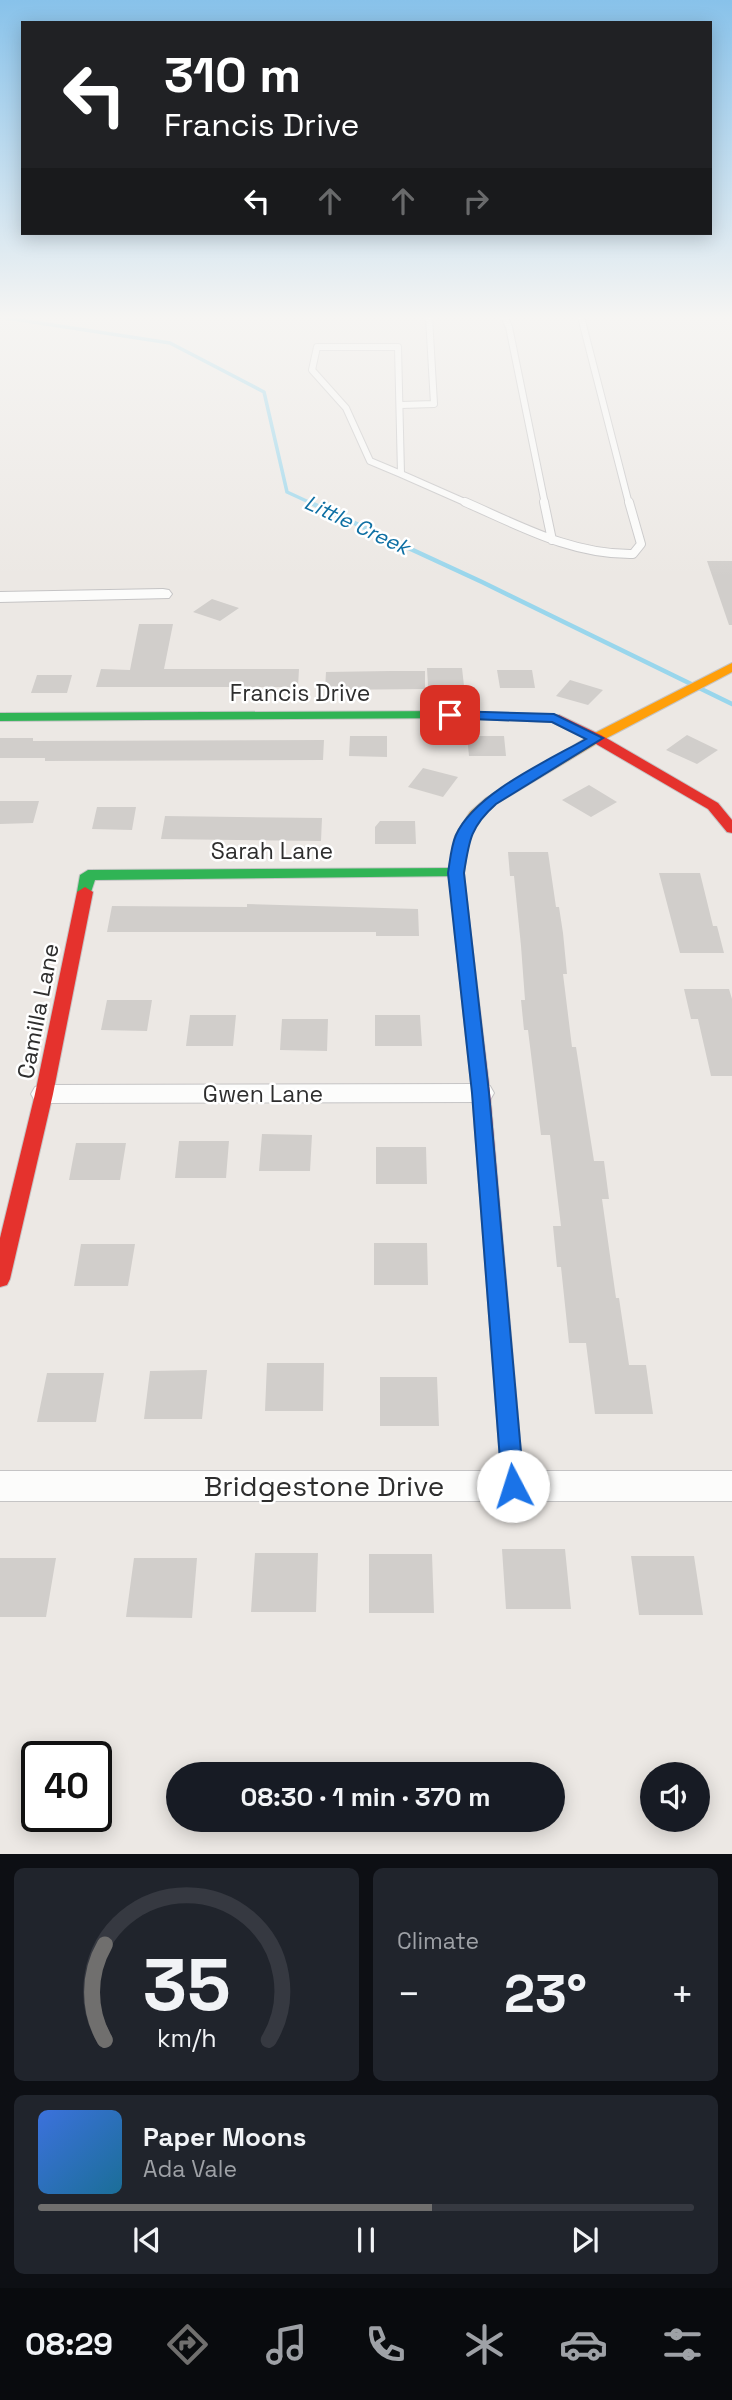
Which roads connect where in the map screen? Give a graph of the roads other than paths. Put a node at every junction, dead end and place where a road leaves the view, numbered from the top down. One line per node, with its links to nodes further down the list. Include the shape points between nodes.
1 (342, 404): 6 (lane, via 370,461)
2 (401, 404): 3 (lane); 6 (lane)
3 (434, 404)
4 (524, 404): 7 (lane)
5 (602, 404): 7 (lane, via 641,544 633,554 612,555 573,550)
6 (401, 475): 7 (lane)
7 (552, 540)
8 (163, 594): 9 (street)
9 (0, 597)
10 (732, 667): 12 (street)
11 (0, 717): 12 (street, Francis Drive, via 477,715 554,718)
12 (596, 738): 13 (street, Francis Drive, via 713,806); 14 (street, via 475,815 462,836)
13 (732, 829)
14 (456, 873): 15 (street, Sarah Lane); 16 (street)
15 (88, 875): 17 (street, Camilla Lane)
16 (481, 1093): 17 (street, Gwen Lane); 20 (street)
17 (44, 1094): 18 (street, Camilla Lane)
18 (0, 1279)
19 (0, 1486): 20 (street, Bridgestone Drive)
20 (513, 1486): 21 (street, Bridgestone Drive)
21 (732, 1486)

